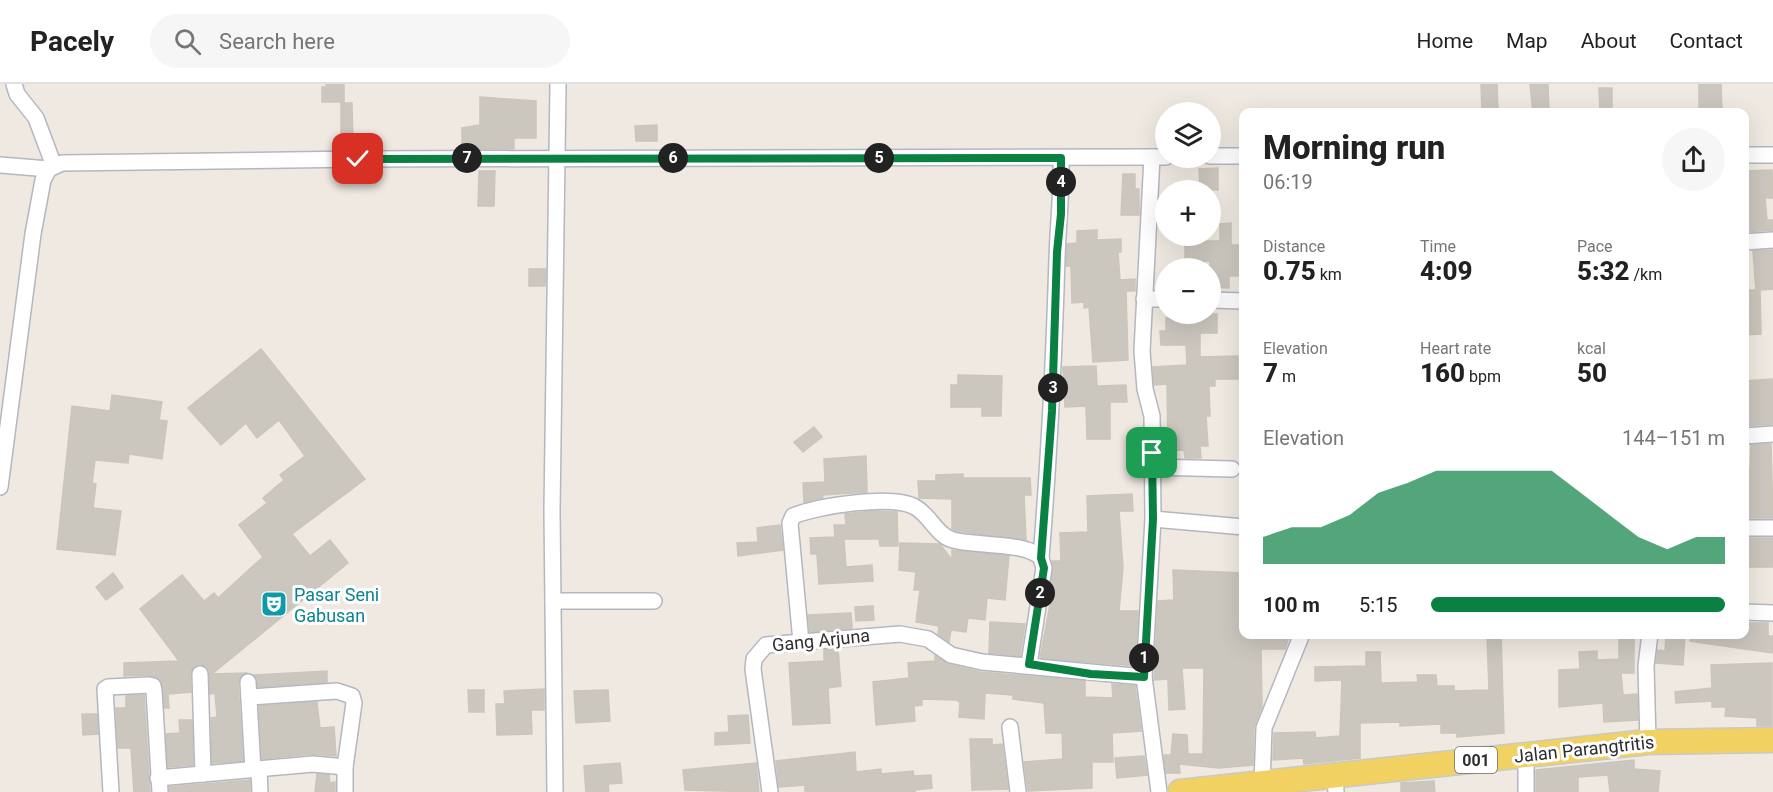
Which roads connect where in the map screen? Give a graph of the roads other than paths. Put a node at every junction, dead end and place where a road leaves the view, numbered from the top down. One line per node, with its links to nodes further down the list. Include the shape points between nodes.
1 (15, 84): 11 (street, via 17,94 36,118)
2 (558, 84): 8 (street)
3 (1749, 155): 4 (street)
4 (1773, 155)
5 (1221, 156): 6 (street)
6 (1239, 156)
7 (1155, 157): 9 (street)
8 (557, 158): 9 (street); 11 (street, via 113,162); 29 (street)
9 (1061, 158): 28 (street, via 1052,400)
10 (0, 165): 11 (street)
11 (52, 168): 23 (street, via 43,180 33,234)
12 (1158, 168): 15 (street)
13 (1773, 240): 14 (street)
14 (1749, 242)
15 (1144, 299): 16 (street); 21 (street, via 1142,373 1152,416)
16 (1155, 299)
17 (1221, 300): 18 (street)
18 (1239, 301)
19 (1773, 434): 20 (street)
20 (1749, 436)
21 (1152, 467): 22 (street); 24 (street)
22 (1232, 469)
23 (0, 487)
24 (1153, 519): 25 (street); 38 (street)
25 (1239, 527)
26 (1749, 528): 27 (street)
27 (1773, 528)
28 (1041, 558): 35 (street, via 1028,550 947,538 922,512 905,503 876,501 800,513 790,523); 36 (street, via 1044,568)
29 (553, 601): 30 (street); 53 (street)
30 (654, 601)
31 (1749, 612): 32 (street)
32 (1773, 613)
33 (1300, 639): 46 (street, via 1264,728)
34 (1649, 639): 41 (street, via 1646,666)
35 (801, 642): 36 (street, Gang Arjuna, via 900,634 928,639 951,655 982,662); 54 (street, Gang Arjuna, via 766,645 754,659)
36 (1029, 664): 38 (street)
37 (200, 674): 45 (street)
38 (1144, 677): 56 (street)
39 (1010, 727): 55 (street)
40 (1773, 740): 41 (main road, Jalan Parangtritis / 001)
41 (1648, 742): 42 (main road, Jalan Parangtritis / 001)
42 (1526, 754): 47 (main road, Jalan Parangtritis / 001); 58 (street)
43 (345, 767): 44 (street, via 313,764); 44 (street, via 352,696 337,691 248,690); 52 (street)
44 (256, 770): 45 (street); 51 (street)
45 (203, 774): 48 (street)
46 (1262, 784): 47 (main road, Jalan Parangtritis / 001); 49 (main road, Jalan Parangtritis / 001)
47 (1336, 784)
48 (159, 785): 50 (street, via 153,686 108,687 103,698)
49 (1209, 790): 57 (main road, Jalan Parangtritis / 001)
50 (111, 792)
51 (260, 792)
52 (345, 792)
53 (555, 792)
54 (770, 792)
55 (1018, 792)
56 (1159, 792)
57 (1180, 792)
58 (1526, 792)

